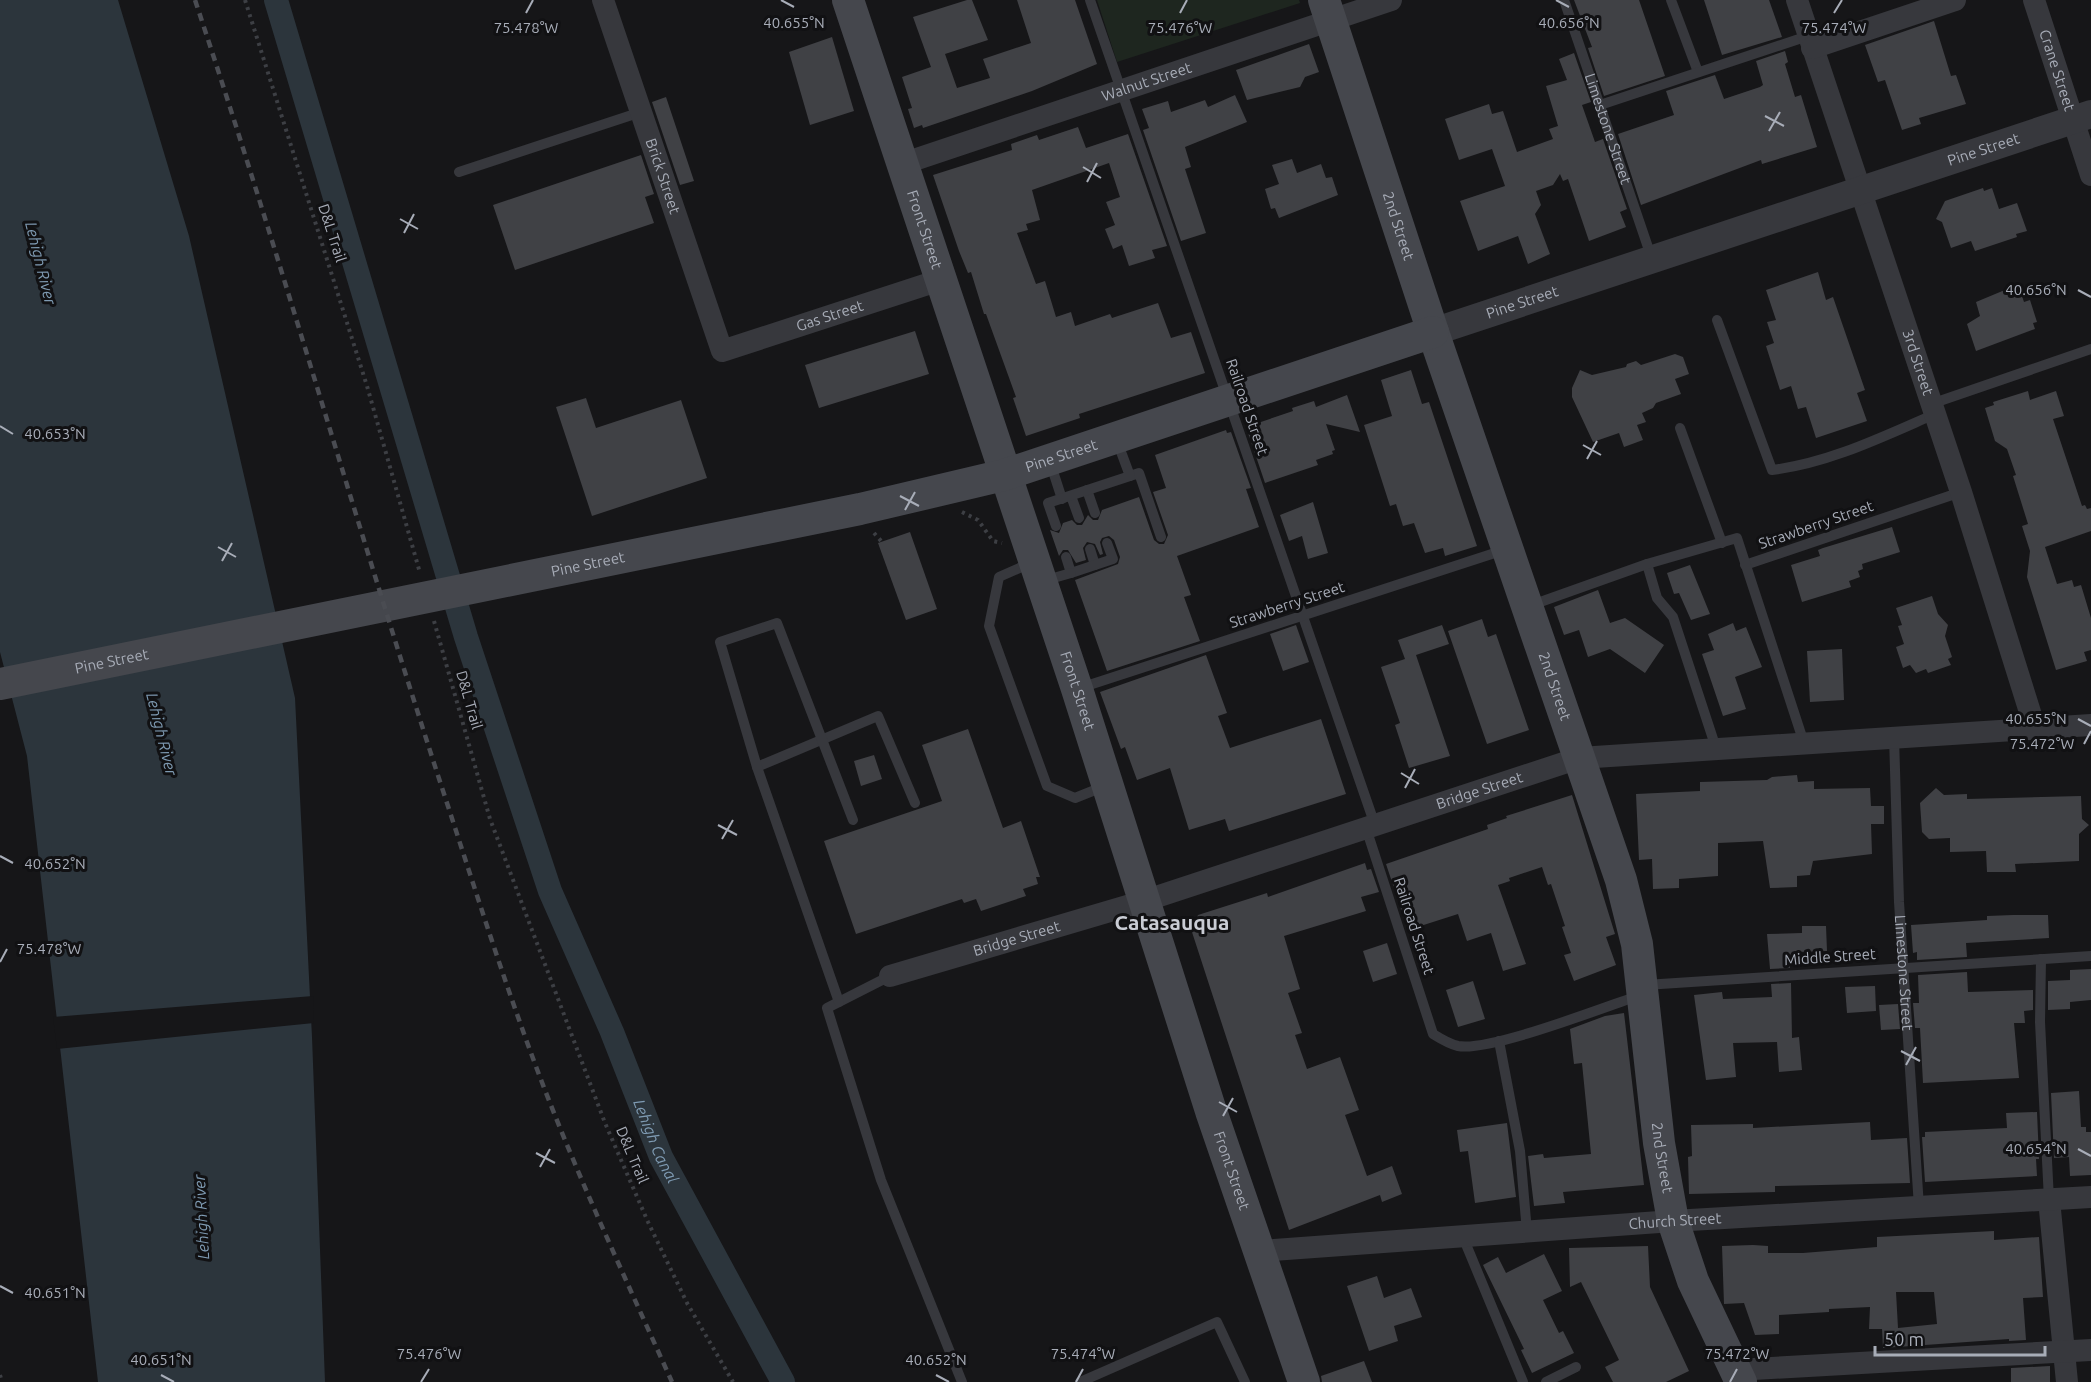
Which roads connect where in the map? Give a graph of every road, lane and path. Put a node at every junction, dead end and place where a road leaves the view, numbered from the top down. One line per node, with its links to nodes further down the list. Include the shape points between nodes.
1 (245, 0): 52 (path, D&L Trail, via 368,386)
2 (603, 0): 16 (street, Brick Street)
3 (848, 0): 18 (main road, Front Street)
4 (1090, 0): 14 (lane, Railroad Street)
5 (1391, 0): 11 (street, Walnut Street)
6 (1564, 0): 15 (lane, Limestone Street)
7 (1671, 0): 13 (lane)
8 (1797, 0): 12 (street, 3rd Street)
9 (1955, 0): 12 (street)
10 (2034, 0): 17 (street, Crane Street)
11 (1328, 10): 14 (street, Walnut Street); 25 (main road, 2nd Street)
12 (1810, 42): 13 (lane); 21 (street, 3rd Street)
13 (1698, 72): 15 (lane)
14 (1121, 91): 18 (street, Walnut Street); 28 (lane, Railroad Street)
15 (1600, 105): 22 (lane, Limestone Street)
16 (641, 112): 19 (lane); 27 (street, Brick Street)
17 (2082, 116): 20 (street, Crane Street); 21 (street, Pine Street)
18 (902, 164): 23 (main road, Front Street)
19 (459, 172)
20 (2091, 175)
21 (1859, 190): 22 (street, Pine Street); 29 (street, 3rd Street)
22 (1652, 259): 25 (street, Pine Street)
23 (940, 280): 27 (street, Gas Street); 33 (main road, Front Street)
24 (1717, 320): 29 (lane, via 1772,470 1804,466 1880,438)
25 (1433, 332): 28 (main road, Pine Street); 45 (main road, 2nd Street)
26 (2091, 349): 29 (lane)
27 (722, 351)
28 (1229, 400): 31 (main road, Pine Street); 55 (lane, Railroad Street)
29 (1933, 409): 36 (street, 3rd Street)
30 (1680, 428): 43 (lane)
31 (1116, 438): 32 (main road, Pine Street); 34 (lane)
32 (1049, 460): 33 (main road, Pine Street); 37 (lane)
33 (1004, 475): 50 (main road, Front Street); 56 (main road, Pine Street, via 860,509)
34 (1130, 476): 35 (lane); 41 (lane, via 1139,473)
35 (1087, 490): 37 (lane); 38 (lane)
36 (1961, 492): 49 (lane, Strawberry Street); 59 (street, 3rd Street)
37 (1066, 497): 39 (lane); 40 (lane, via 1048,503)
38 (1095, 513)
39 (1079, 518)
40 (1056, 526)
41 (1161, 537)
42 (1107, 543): 48 (lane, via 1113,559)
43 (1722, 543): 47 (lane); 49 (lane, Strawberry Street, via 1737,538)
44 (1090, 549): 48 (lane)
45 (1507, 549): 53 (main road, 2nd Street); 55 (lane, Strawberry Street)
46 (1066, 557): 51 (lane)
47 (1647, 564): 53 (lane); 63 (lane, via 1657,597 1673,617)
48 (1095, 565): 51 (lane)
49 (1745, 565): 62 (lane)
50 (1037, 572): 51 (lane); 57 (main road, Front Street); 66 (lane, via 999,577 989,626 1047,786 1075,798)
51 (1071, 573)
52 (422, 580)
53 (1527, 607): 64 (main road, 2nd Street)
54 (432, 614): 92 (path, D&L Trail, via 490,819 605,1123 687,1303)
55 (1303, 615): 57 (lane, Strawberry Street); 69 (lane, Railroad Street)
56 (0, 684)
57 (1077, 688): 66 (main road, Front Street)
58 (2091, 724): 59 (street, Bridge Street)
59 (2035, 728): 60 (street, Bridge Street)
60 (1894, 737): 62 (street, Bridge Street); 73 (lane, Limestone Street)
61 (822, 738): 65 (lane); 65 (lane, via 777,623 720,642); 67 (lane, via 878,716); 68 (lane)
62 (1804, 743): 63 (street, Bridge Street)
63 (1716, 748): 64 (street, Bridge Street)
64 (1579, 758): 69 (street, Bridge Street); 75 (main road, 2nd Street, via 1621,880 1637,944)
65 (756, 767): 76 (lane)
66 (1107, 785): 70 (main road, Front Street)
67 (915, 803)
68 (853, 820)
69 (1370, 827): 70 (street, Bridge Street); 77 (lane, Railroad Street)
70 (1144, 901): 74 (street, Bridge Street); 85 (main road, Front Street)
71 (2091, 956): 72 (lane, Middle Street)
72 (2042, 959): 73 (lane, Middle Street); 80 (lane, via 2040,1022)
73 (1904, 967): 75 (lane, Middle Street); 81 (lane, Limestone Street)
74 (890, 976): 76 (lane)
75 (1643, 990): 78 (lane, Middle Street); 82 (main road, 2nd Street, via 1659,1143)
76 (839, 1002): 93 (lane, via 827,1008 881,1180)
77 (1433, 1034): 78 (lane, Middle Street, via 1460,1046)
78 (1500, 1041): 83 (lane, via 1520,1151)
79 (2091, 1197): 80 (street, Church Street)
80 (2049, 1200): 81 (street, Church Street); 87 (street)
81 (1919, 1207): 82 (street, Church Street)
82 (1673, 1221): 83 (street, Church Street); 90 (main road, 2nd Street, via 1693,1281)
83 (1527, 1232): 84 (street, Church Street)
84 (1463, 1237): 85 (street, Church Street); 97 (lane)
85 (1259, 1251): 96 (main road, Front Street)
86 (2091, 1350): 87 (street)
87 (2065, 1351): 90 (street); 99 (street)
88 (1576, 1367): 98 (lane)
89 (0, 1375): 91 (path)
90 (1738, 1376)
91 (2, 1382)
92 (733, 1382)
93 (962, 1382)
94 (1080, 1382): 95 (lane, via 1217,1322)
95 (1245, 1382)
96 (1304, 1382)
97 (1523, 1382)
98 (1546, 1382)
99 (2067, 1382)

